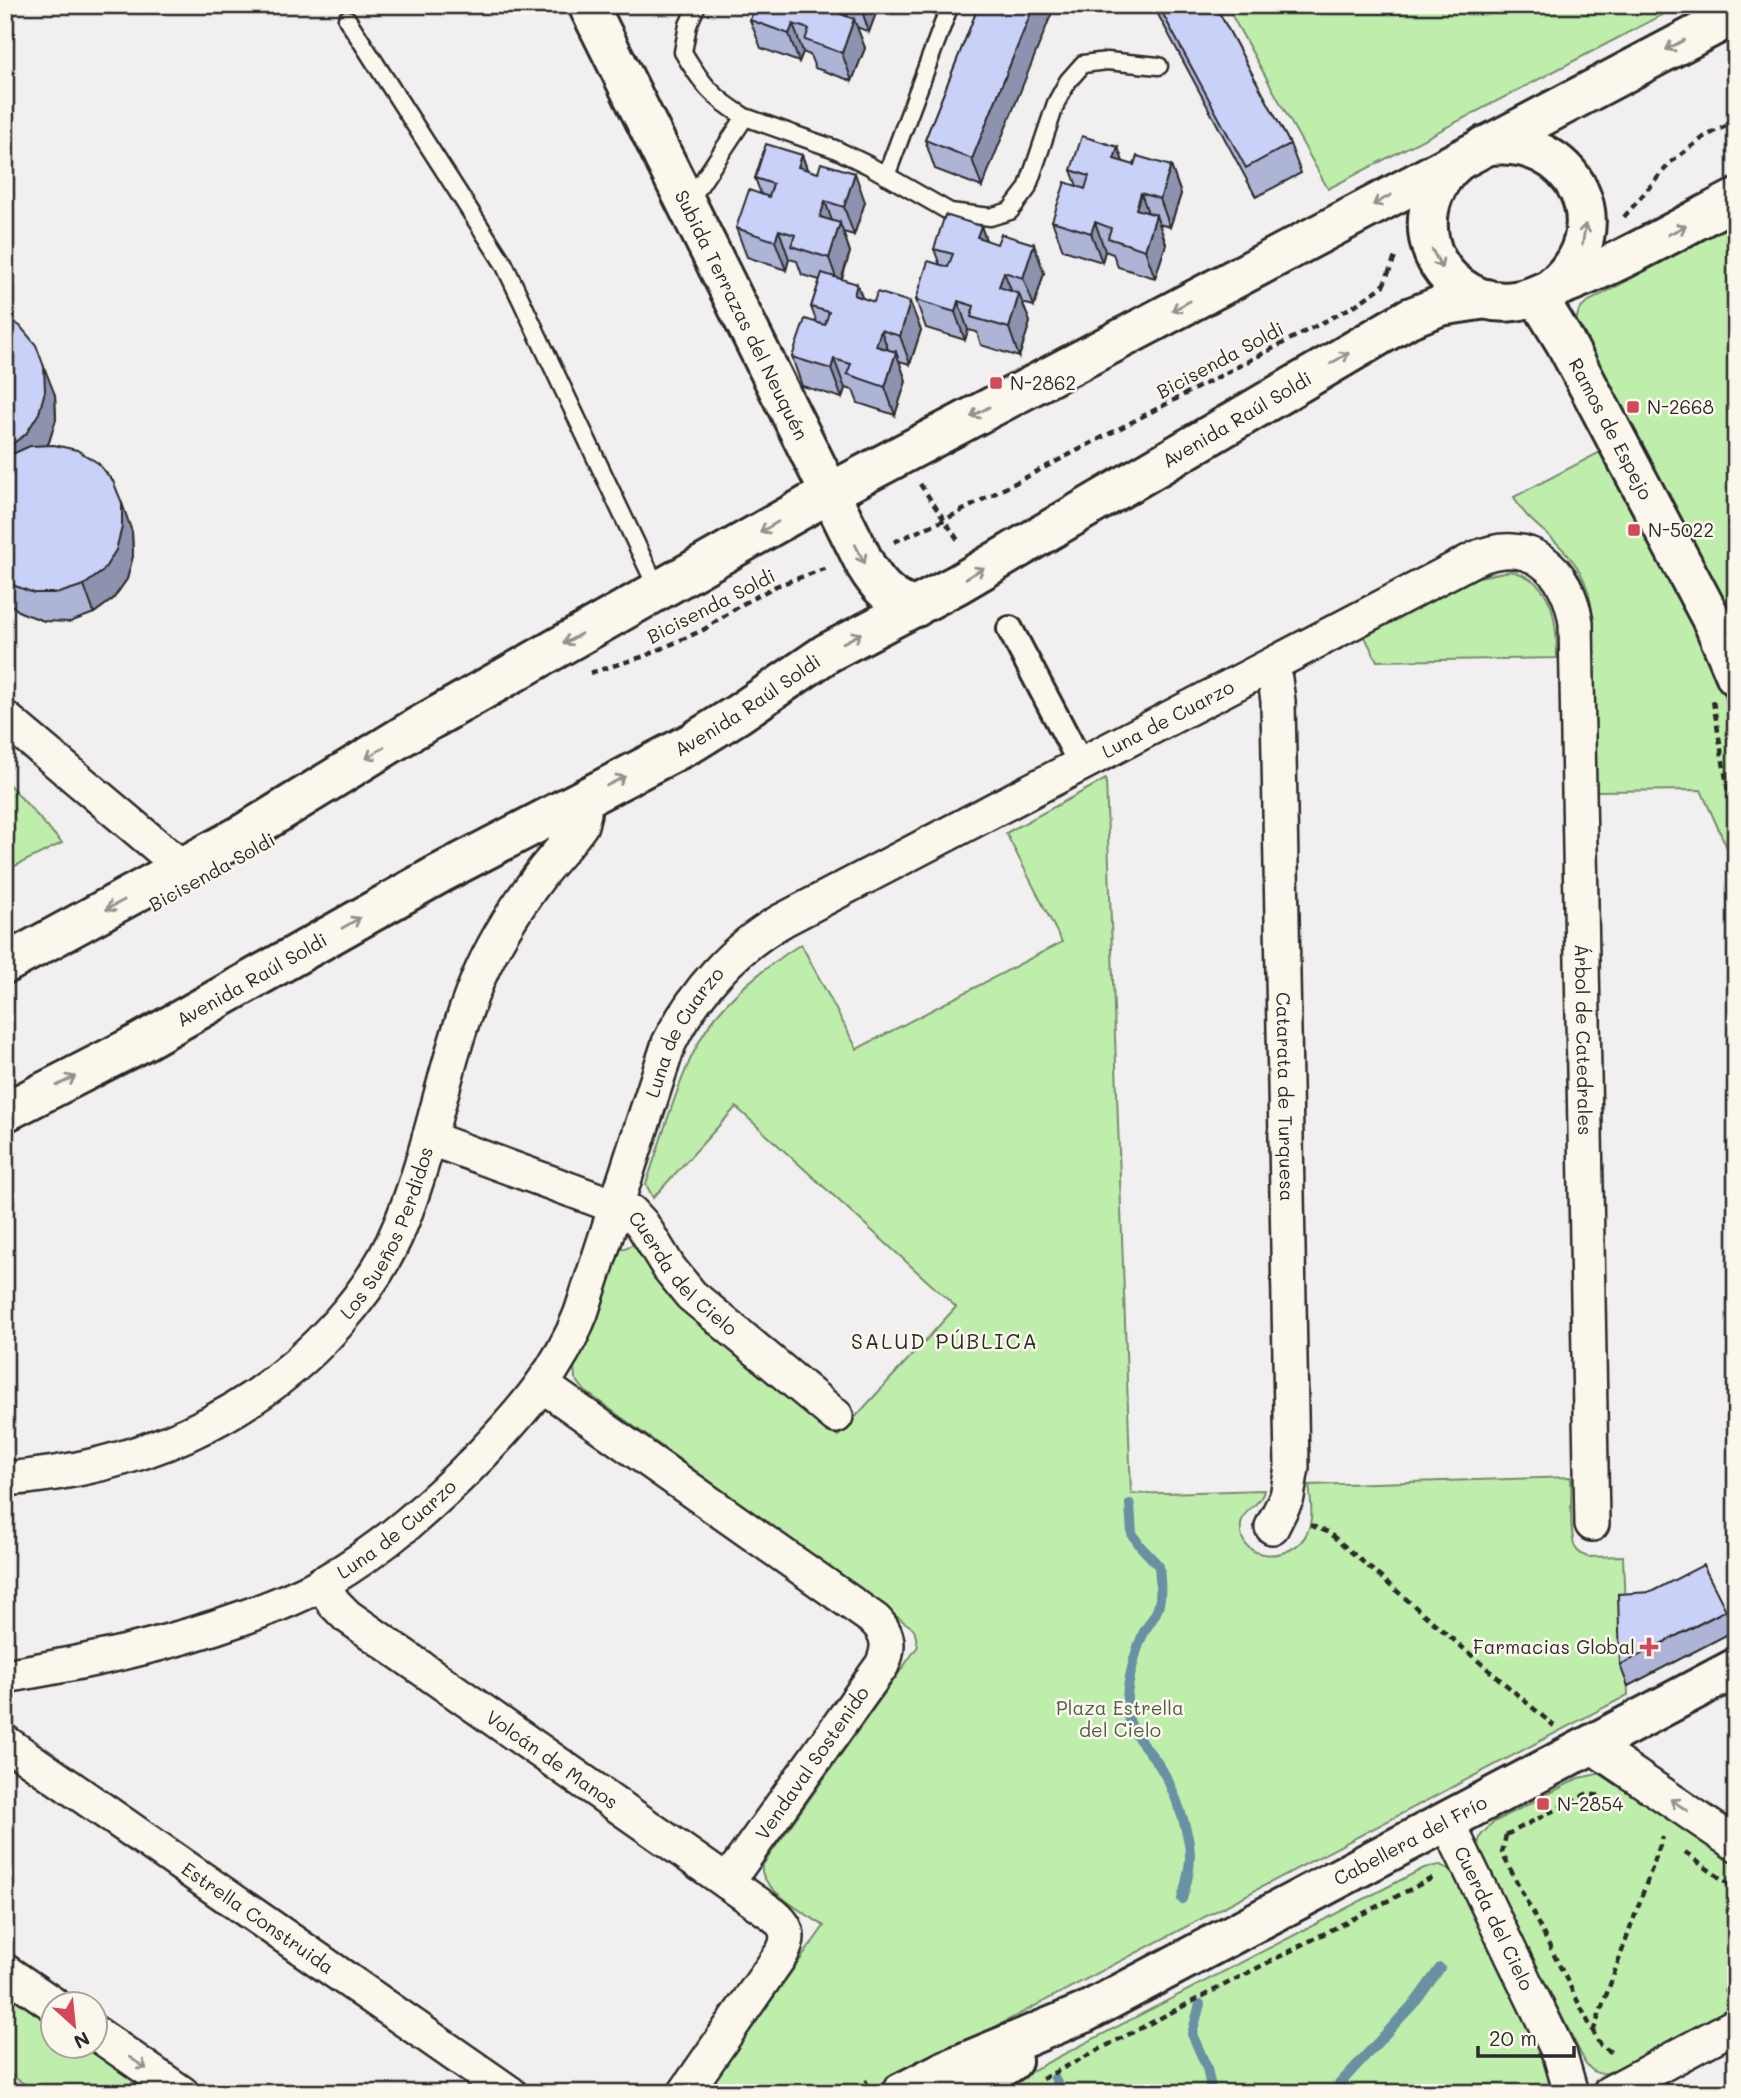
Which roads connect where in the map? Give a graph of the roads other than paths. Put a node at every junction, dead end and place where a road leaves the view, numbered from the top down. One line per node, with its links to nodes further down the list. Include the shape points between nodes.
1 (588, 5): 11 (main road, Subida Terrazas del Neuquén)
2 (697, 5): 7 (lane, via 683,52 702,84)
3 (950, 5): 9 (lane)
4 (1736, 14): 8 (main road, Avenida Raúl Soldi, one-way to 8)
5 (347, 19): 16 (lane, via 504,264)
6 (1160, 66): 9 (lane, via 1107,61 1083,64 1056,103 1027,188 1010,211 990,217 950,212)
7 (745, 117): 9 (lane, via 835,149); 11 (lane)
8 (1474, 151): 12 (main road, Avenida Raúl Soldi, one-way to 8, via 1570,271 1577,259 1585,233 1580,192 1555,160 1543,153 1517,144); 13 (main road, Avenida Raúl Soldi, one-way to 13, via 1438,185 1429,209 1428,235 1443,270 1462,289); 14 (main road, Avenida Raúl Soldi, one-way to 14)
9 (886, 176)
10 (1736, 199): 12 (main road, Avenida Raúl Soldi, one-way to 10, via 1609,265)
11 (686, 205): 14 (main road, Subida Terrazas del Neuquén)
12 (1543, 293): 13 (main road, Avenida Raúl Soldi, via 1512,302); 20 (main road, Ramos de Espejo)
13 (1486, 299): 17 (main road, Avenida Raúl Soldi, one-way to 13, via 1409,318 1440,306)
14 (829, 493): 16 (main road, Avenida Raúl Soldi, one-way to 16); 17 (main road, Subida Terrazas del Neuquén, one-way to 17, via 882,589)
15 (1546, 562): 19 (street, Luna de Cuarzo, via 1516,551 1487,553); 32 (street, Árbol de Catedrales, via 1565,586 1576,623)
16 (658, 590): 24 (main road, Avenida Raúl Soldi, one-way to 24)
17 (916, 607): 23 (main road, Avenida Raúl Soldi, one-way to 17, via 692,742 827,653)
18 (1010, 629): 22 (street)
19 (1270, 666): 22 (street, Luna de Cuarzo); 33 (street, Catarata de Turquesa, via 1278,701 1292,1467 1287,1497)
20 (1736, 676)
21 (5, 718): 24 (street)
22 (1082, 764): 28 (street, Luna de Cuarzo, via 783,920 742,949 703,990 669,1043)
23 (581, 800): 26 (main road, Avenida Raúl Soldi, one-way to 23, via 138,1044 419,884); 27 (street, Los Sueños Perdidos, via 581,825 528,892 489,956 460,1030)
24 (183, 868): 25 (main road, Avenida Raúl Soldi, one-way to 25)
25 (5, 964)
26 (5, 1112)
27 (429, 1138): 28 (street, Cuerda del Cielo); 31 (street, Los Sueños Perdidos, via 401,1224 379,1270 339,1322 269,1388 171,1442 64,1472)
28 (616, 1205): 29 (street, Luna de Cuarzo, via 575,1330); 30 (street, Cuerda del Cielo, via 642,1224 691,1295)
29 (542, 1385): 34 (street, Luna de Cuarzo, via 429,1506 375,1550); 41 (street, Vendaval Sostenido, via 875,1620 888,1642 882,1665)
30 (836, 1416)
31 (5, 1479)
32 (1592, 1524)
33 (1272, 1527)
34 (322, 1583): 36 (street, Luna de Cuarzo, via 266,1609 182,1638 109,1658); 41 (street, Volcán de Manos, via 347,1616)
35 (1736, 1668): 37 (main road, Cabellera del Frío)
36 (5, 1676)
37 (1574, 1738): 39 (main road, Cabellera del Frío); 40 (street, one-way to 37)
38 (5, 1742): 48 (street, Estrella Construida)
39 (1447, 1821): 44 (main road, Cabellera del Frío); 52 (street, Cuerda del Cielo, via 1560,2055)
40 (1736, 1844)
41 (727, 1882): 49 (street, Volcán de Manos, via 774,1915 788,1939)
42 (5, 1971): 43 (street)
43 (38, 1994)
44 (1084, 2013): 50 (main road, Cabellera del Frío); 51 (main road, Cabellera del Frío)
45 (1736, 2025): 53 (street)
46 (108, 2042): 47 (street, one-way to 47)
47 (183, 2093)
48 (510, 2093)
49 (685, 2093)
50 (901, 2093)
51 (964, 2093)
52 (1571, 2093)
53 (1609, 2093)

